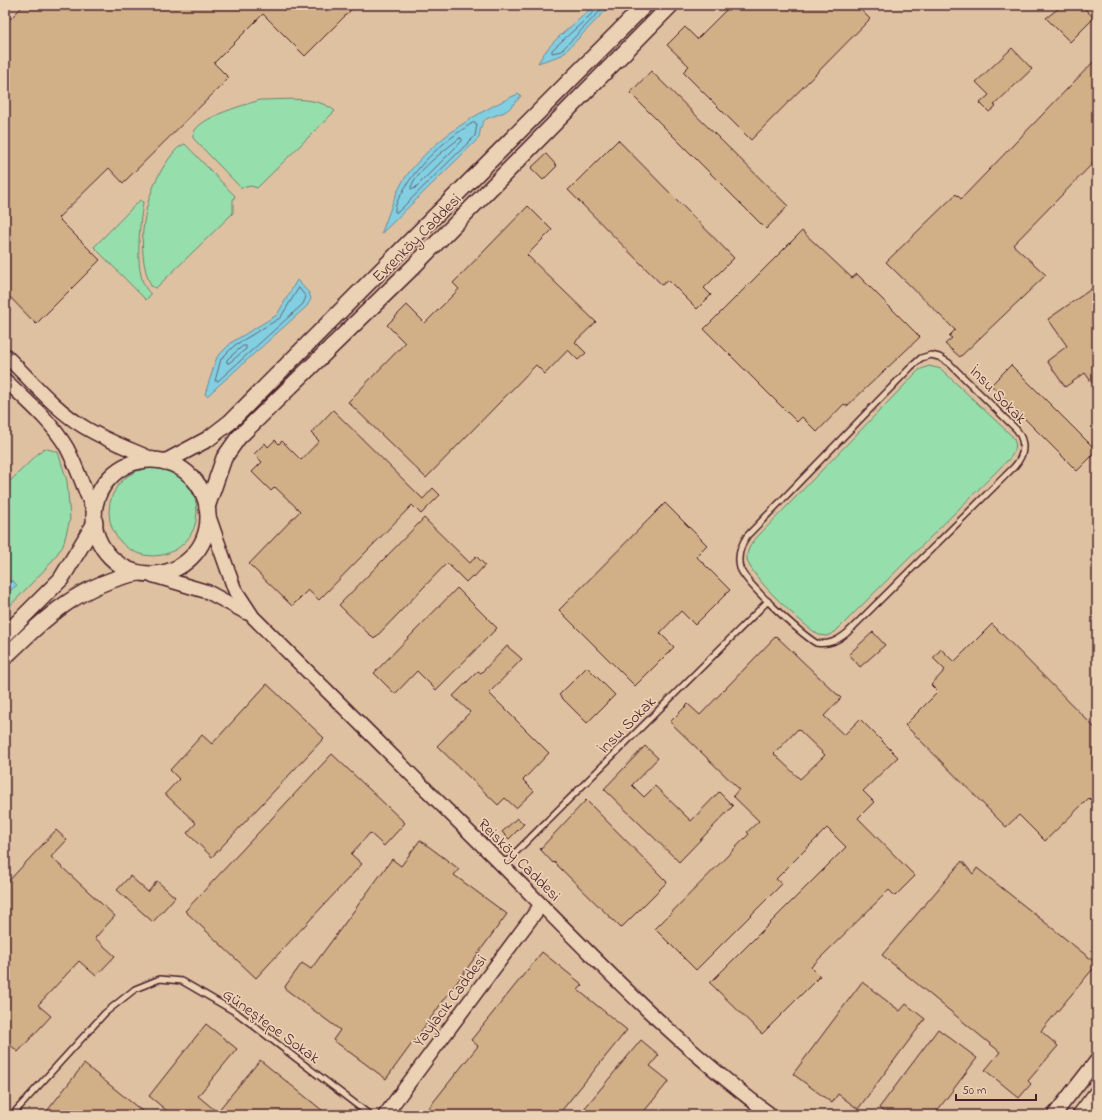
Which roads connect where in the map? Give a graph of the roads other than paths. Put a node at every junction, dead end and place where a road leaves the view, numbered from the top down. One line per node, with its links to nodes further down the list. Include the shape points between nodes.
1 (645, 5): 5 (main road, Evrenköy Caddesi, via 230,422 208,439)
2 (671, 5): 6 (main road, Evrenköy Caddesi, via 412,268 238,438 224,458)
3 (5, 354): 5 (street, via 75,421 97,434)
4 (5, 380): 7 (street, via 60,438 72,458)
5 (161, 462): 6 (main road, via 181,469 194,480 203,495); 7 (main road, via 143,461 114,474 101,492)
6 (207, 511): 8 (main road, via 204,538 189,560 174,570 157,574); 10 (street, Reisköy Caddesi, via 234,588)
7 (95, 518): 8 (main road, via 99,540 109,555 123,566); 11 (main road, via 61,579)
8 (143, 573): 10 (street, Reisköy Caddesi, via 208,592); 12 (main road, via 118,576 68,601 41,622)
9 (768, 601): 9 (lane, İnsu Sokak, via 816,643 829,644 842,637 1018,463 1022,456 1023,442 1017,430 949,363 939,357 921,358 747,536 740,549 740,568 746,579); 13 (lane, İnsu Sokak)
10 (254, 617): 13 (street, Reisköy Caddesi)
11 (5, 635)
12 (5, 657)
13 (503, 866): 14 (street, Reisköy Caddesi)
14 (541, 905): 19 (street, Yaylacık Caddesi); 20 (street, Reisköy Caddesi, via 694,1054)
15 (1097, 1060): 21 (street)
16 (1097, 1091): 22 (street)
17 (12, 1115): 18 (lane, Güneştepe Sokak, via 106,1013 135,988 160,979 182,981 237,1013)
18 (370, 1115)
19 (385, 1115)
20 (772, 1115)
21 (1054, 1115)
22 (1079, 1115)

